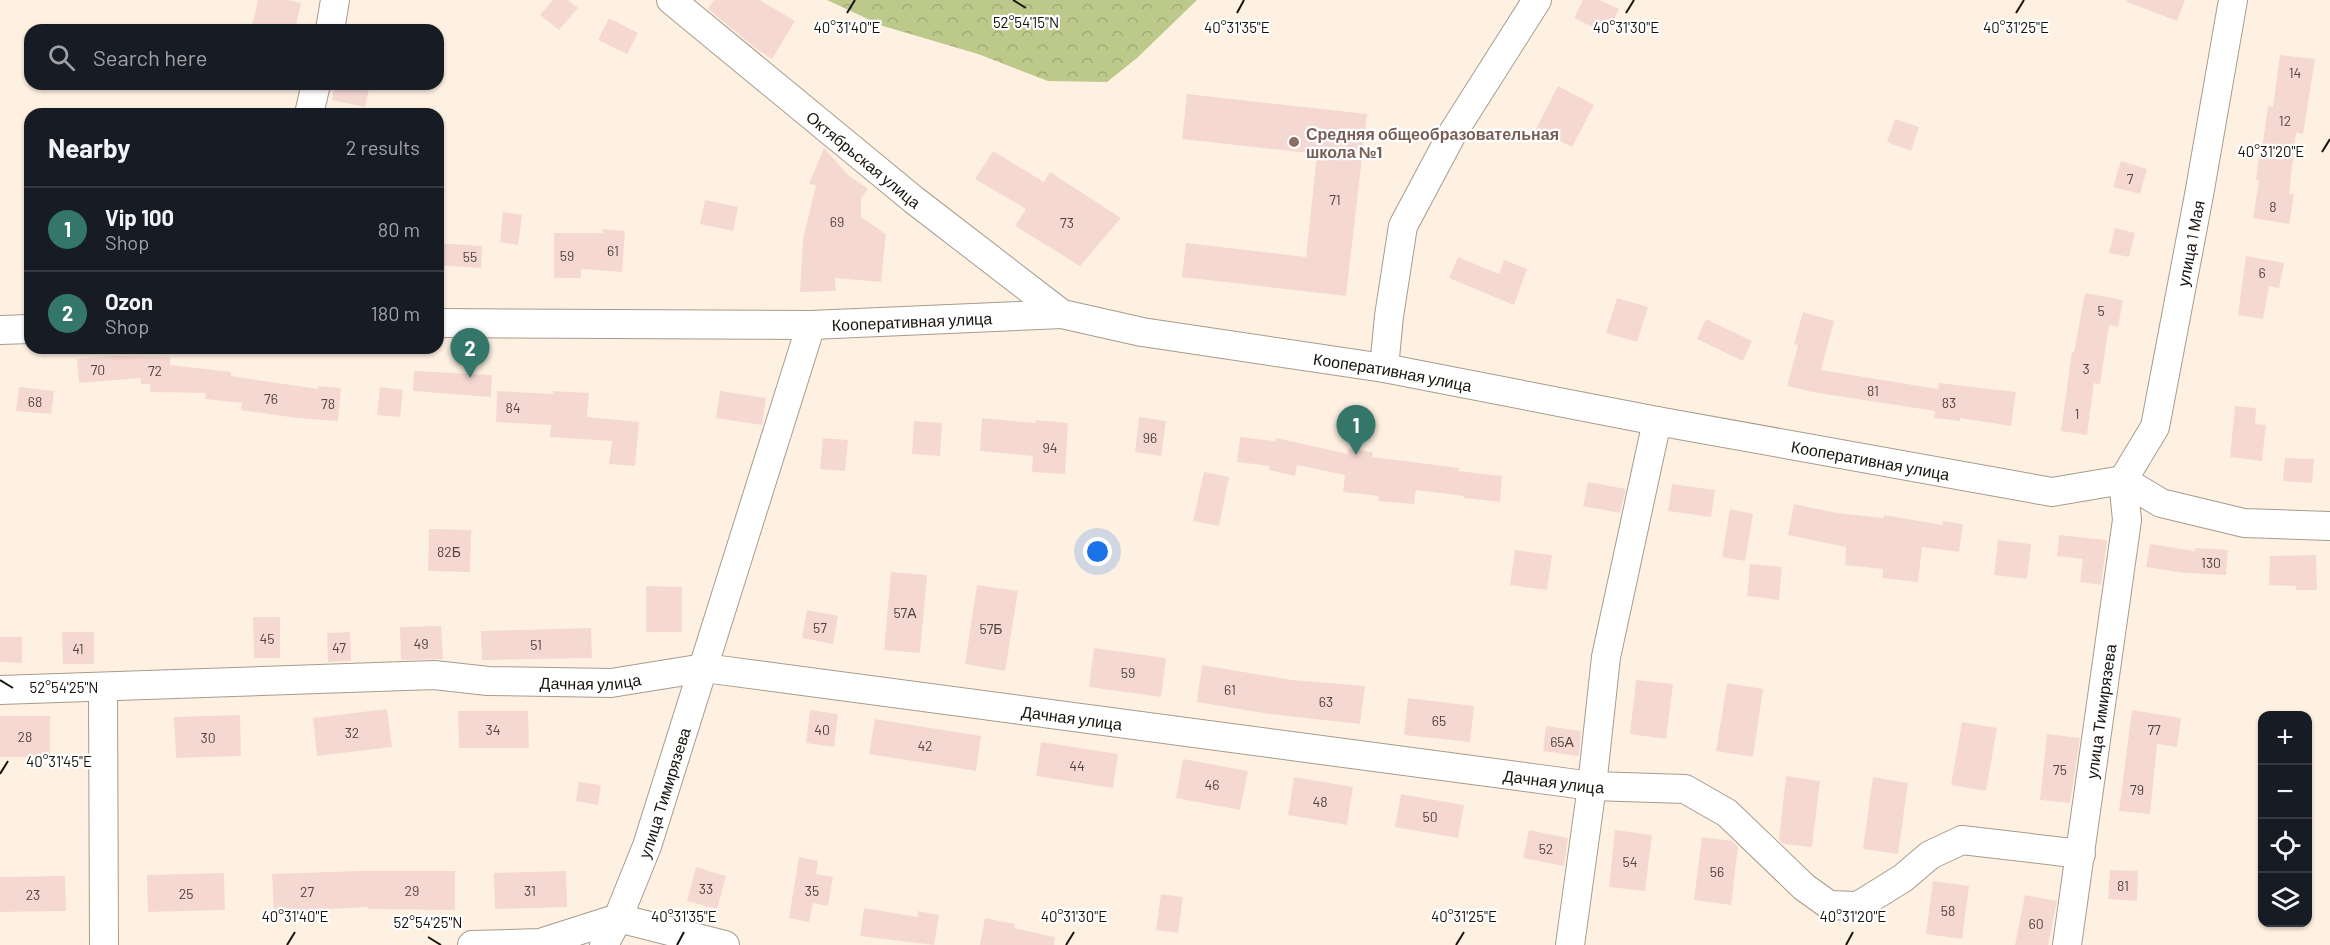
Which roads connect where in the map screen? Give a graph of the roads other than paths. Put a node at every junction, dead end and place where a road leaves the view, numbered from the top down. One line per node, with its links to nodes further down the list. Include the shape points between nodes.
1 (335, 0): 5 (street)
2 (671, 0): 8 (street, Октябрьская улица, via 914,200)
3 (1537, 0): 13 (street, via 1452,134 1403,226)
4 (2233, 0): 15 (street, улица 1 Мая, via 2155,427)
5 (331, 24)
6 (315, 90): 7 (street)
7 (310, 108)
8 (1062, 314): 10 (street, Кооперативная улица); 13 (street, Кооперативная улица, via 1142,332)
9 (444, 323): 10 (street, Кооперативная улица)
10 (811, 325): 17 (street, улица Тимирязева)
11 (24, 329): 12 (street)
12 (0, 330)
13 (1384, 368): 14 (street, Кооперативная улица)
14 (1657, 422): 15 (street, Кооперативная улица, via 2052,492); 20 (street, via 1606,657)
15 (2123, 480): 16 (street, via 2161,503 2244,524); 21 (street, улица Тимирязева, via 2127,520)
16 (2330, 526)
17 (704, 668): 18 (street, Дачная улица, via 611,683 488,681 435,675); 20 (street, Дачная улица); 22 (street, улица Тимирязева, via 647,846)
18 (103, 688): 19 (street, Дачная улица); 23 (street)
19 (0, 690)
20 (1592, 786): 21 (street, Дачная улица, via 1685,789 1727,813 1804,887 1829,905 1858,906 1903,878 1930,855 1962,840); 27 (street)
21 (2081, 854): 28 (street, улица Тимирязева)
22 (618, 918): 24 (street, via 540,944); 25 (street, улица Тимирязева); 26 (street)
23 (104, 945)
24 (472, 945)
25 (604, 945)
26 (725, 945)
27 (1570, 945)
28 (2067, 945)

